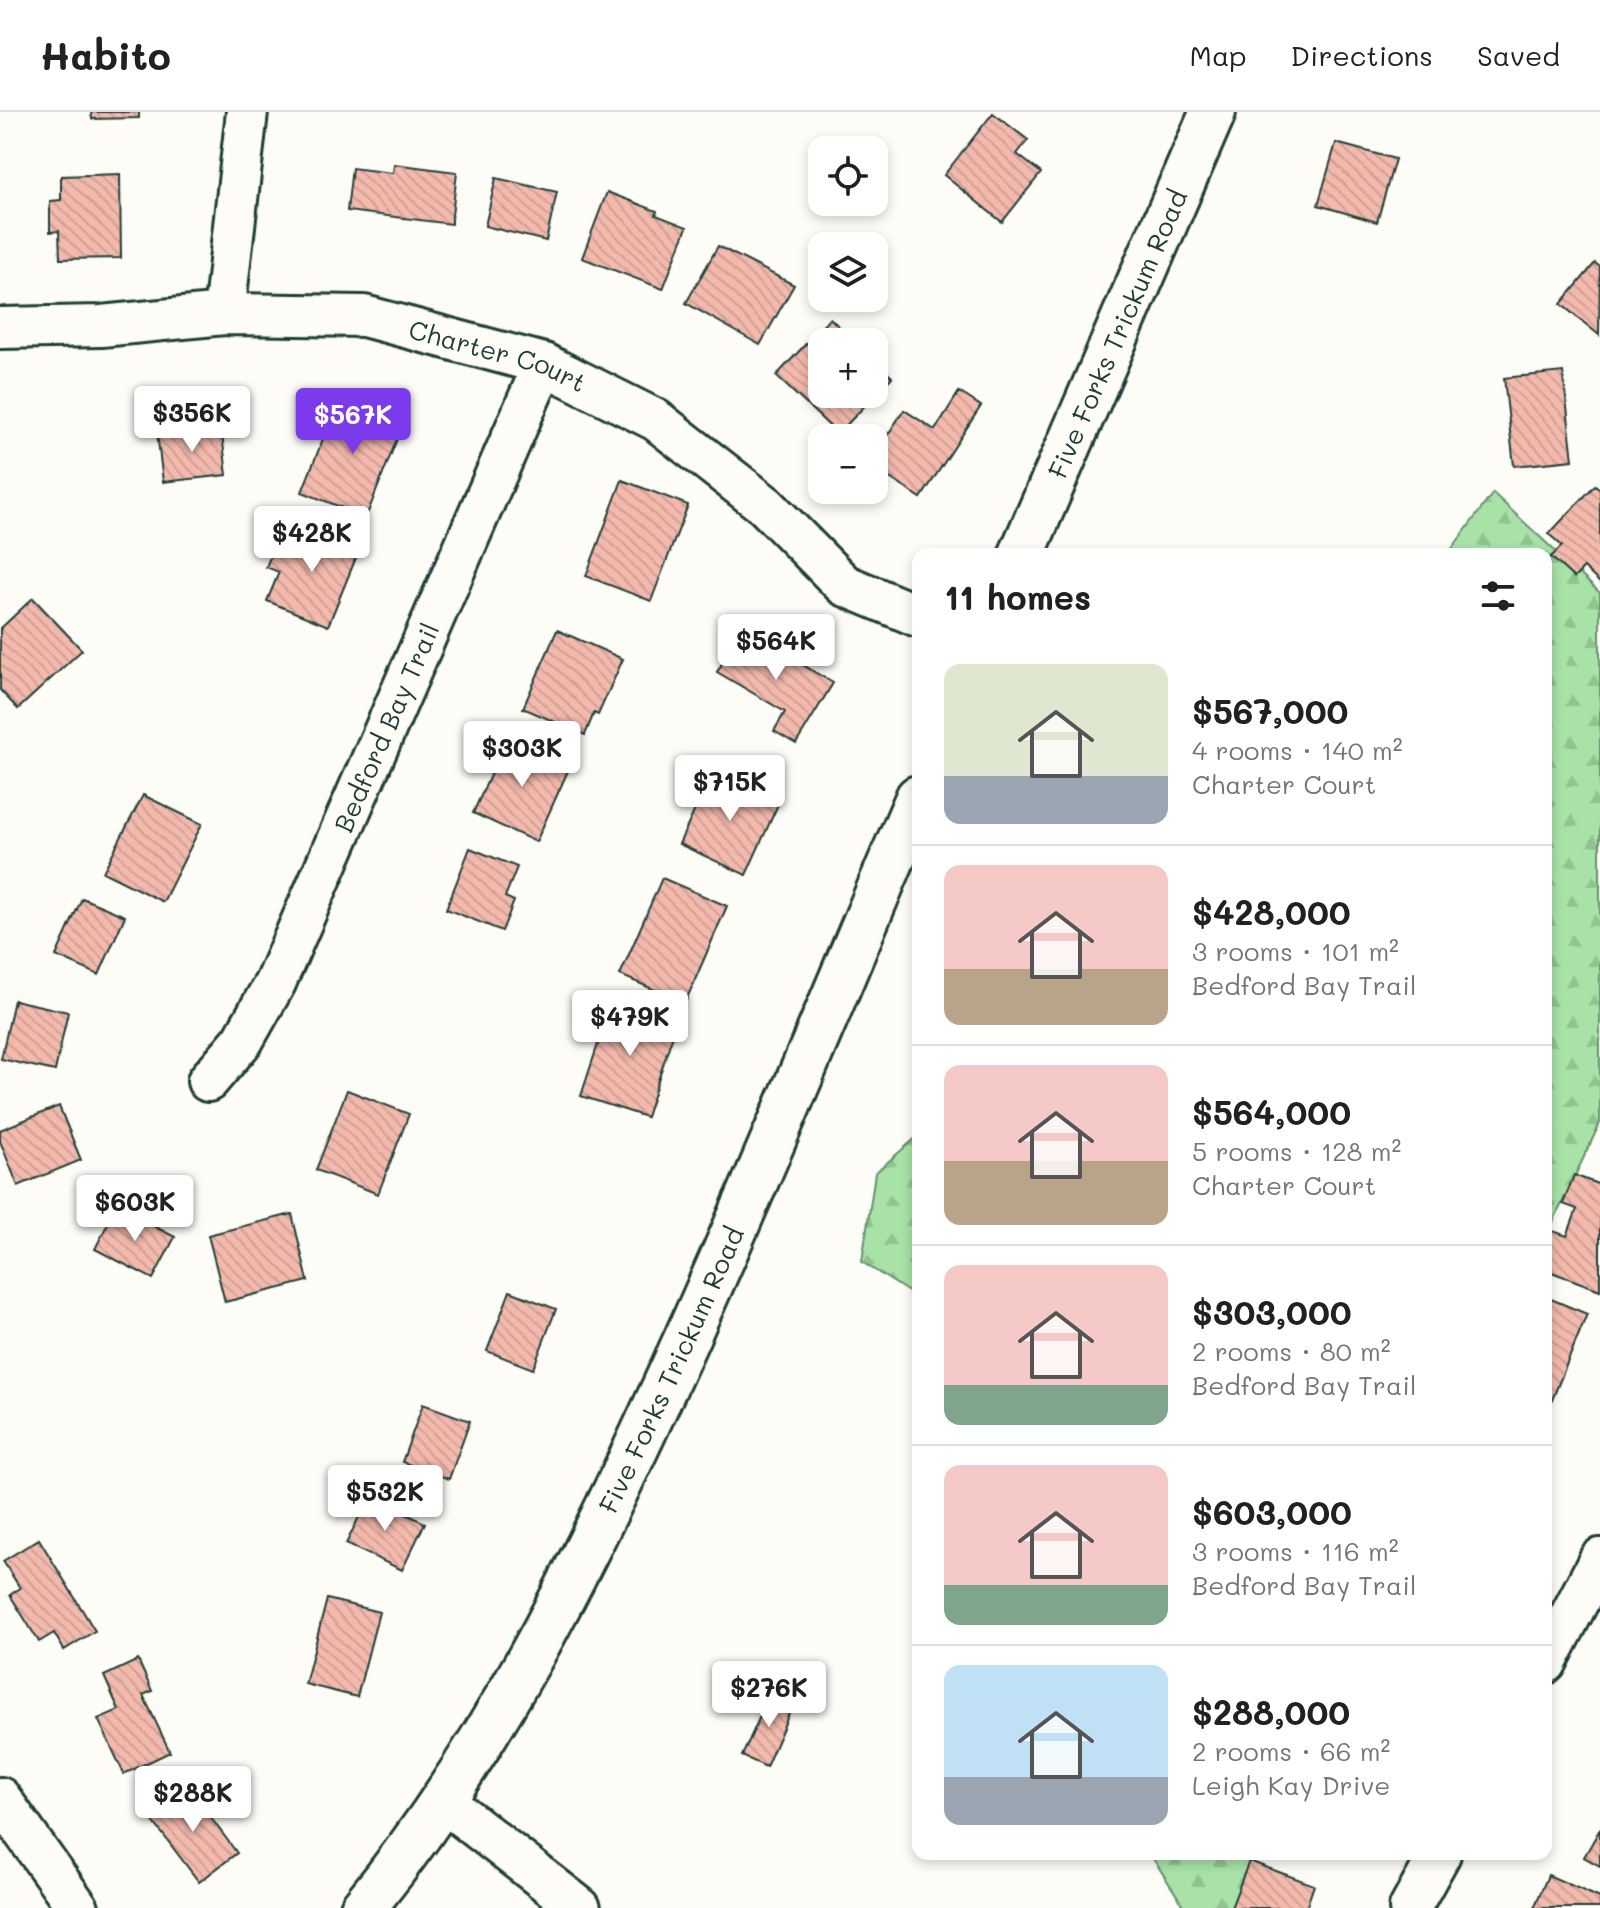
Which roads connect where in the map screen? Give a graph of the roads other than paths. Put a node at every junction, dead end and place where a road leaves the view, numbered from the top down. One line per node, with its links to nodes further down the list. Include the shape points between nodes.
1 (247, 112): 3 (street)
2 (1213, 112): 6 (main road, Five Forks Trickum Road)
3 (224, 314): 4 (street, Charter Court, via 101,326); 5 (street, Charter Court, via 364,316)
4 (0, 328)
5 (544, 364): 7 (street, Charter Court, via 656,420 766,506 844,585); 9 (street, Bedford Bay Trail, via 275,983 243,1040)
6 (1025, 548)
7 (912, 613)
8 (912, 812): 13 (main road, Five Forks Trickum Road, via 695,1321 608,1509 531,1660)
9 (208, 1081)
10 (1600, 1559): 11 (street)
11 (1552, 1651)
12 (0, 1798): 15 (street)
13 (443, 1801): 16 (main road, Five Forks Trickum Road); 17 (street)
14 (1437, 1860): 18 (street)
15 (78, 1908)
16 (363, 1908)
17 (580, 1908)
18 (1410, 1908)

